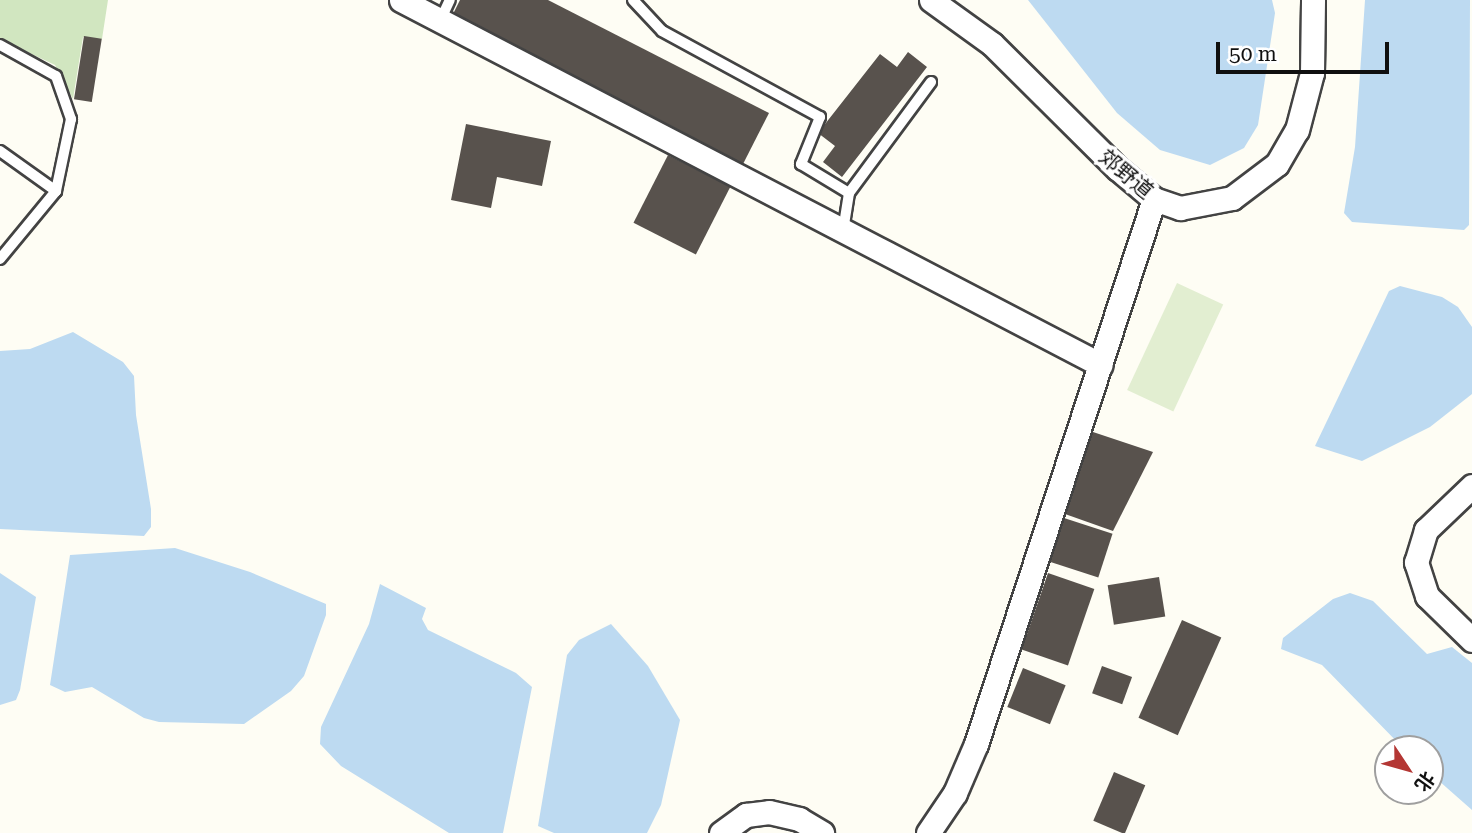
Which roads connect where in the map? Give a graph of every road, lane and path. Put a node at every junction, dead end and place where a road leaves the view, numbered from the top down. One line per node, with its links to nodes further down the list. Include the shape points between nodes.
1 (401, 0): 6 (street)
2 (450, 0): 6 (lane)
3 (633, 0): 11 (lane, via 662,31 820,117 801,164)
4 (931, 0): 12 (street, 郊野道, via 992,44 1109,161)
5 (1313, 0): 12 (street, 郊野道, via 1307,94 1297,130 1277,164 1232,198 1180,208)
6 (440, 21): 13 (street)
7 (0, 45): 10 (lane, via 50,70 66,99 70,132)
8 (931, 82): 11 (lane)
9 (0, 151): 10 (lane)
10 (57, 191): 14 (lane)
11 (849, 192): 13 (lane)
12 (1154, 199): 15 (street)
13 (842, 234): 15 (street)
14 (0, 259)
15 (1101, 365): 20 (street, via 976,744 955,793)
16 (1472, 486): 17 (street, via 1426,530 1416,562 1421,585 1433,604)
17 (1472, 639)
18 (721, 833): 19 (street, via 746,815 769,812 799,818)
19 (822, 833)
20 (928, 833)

